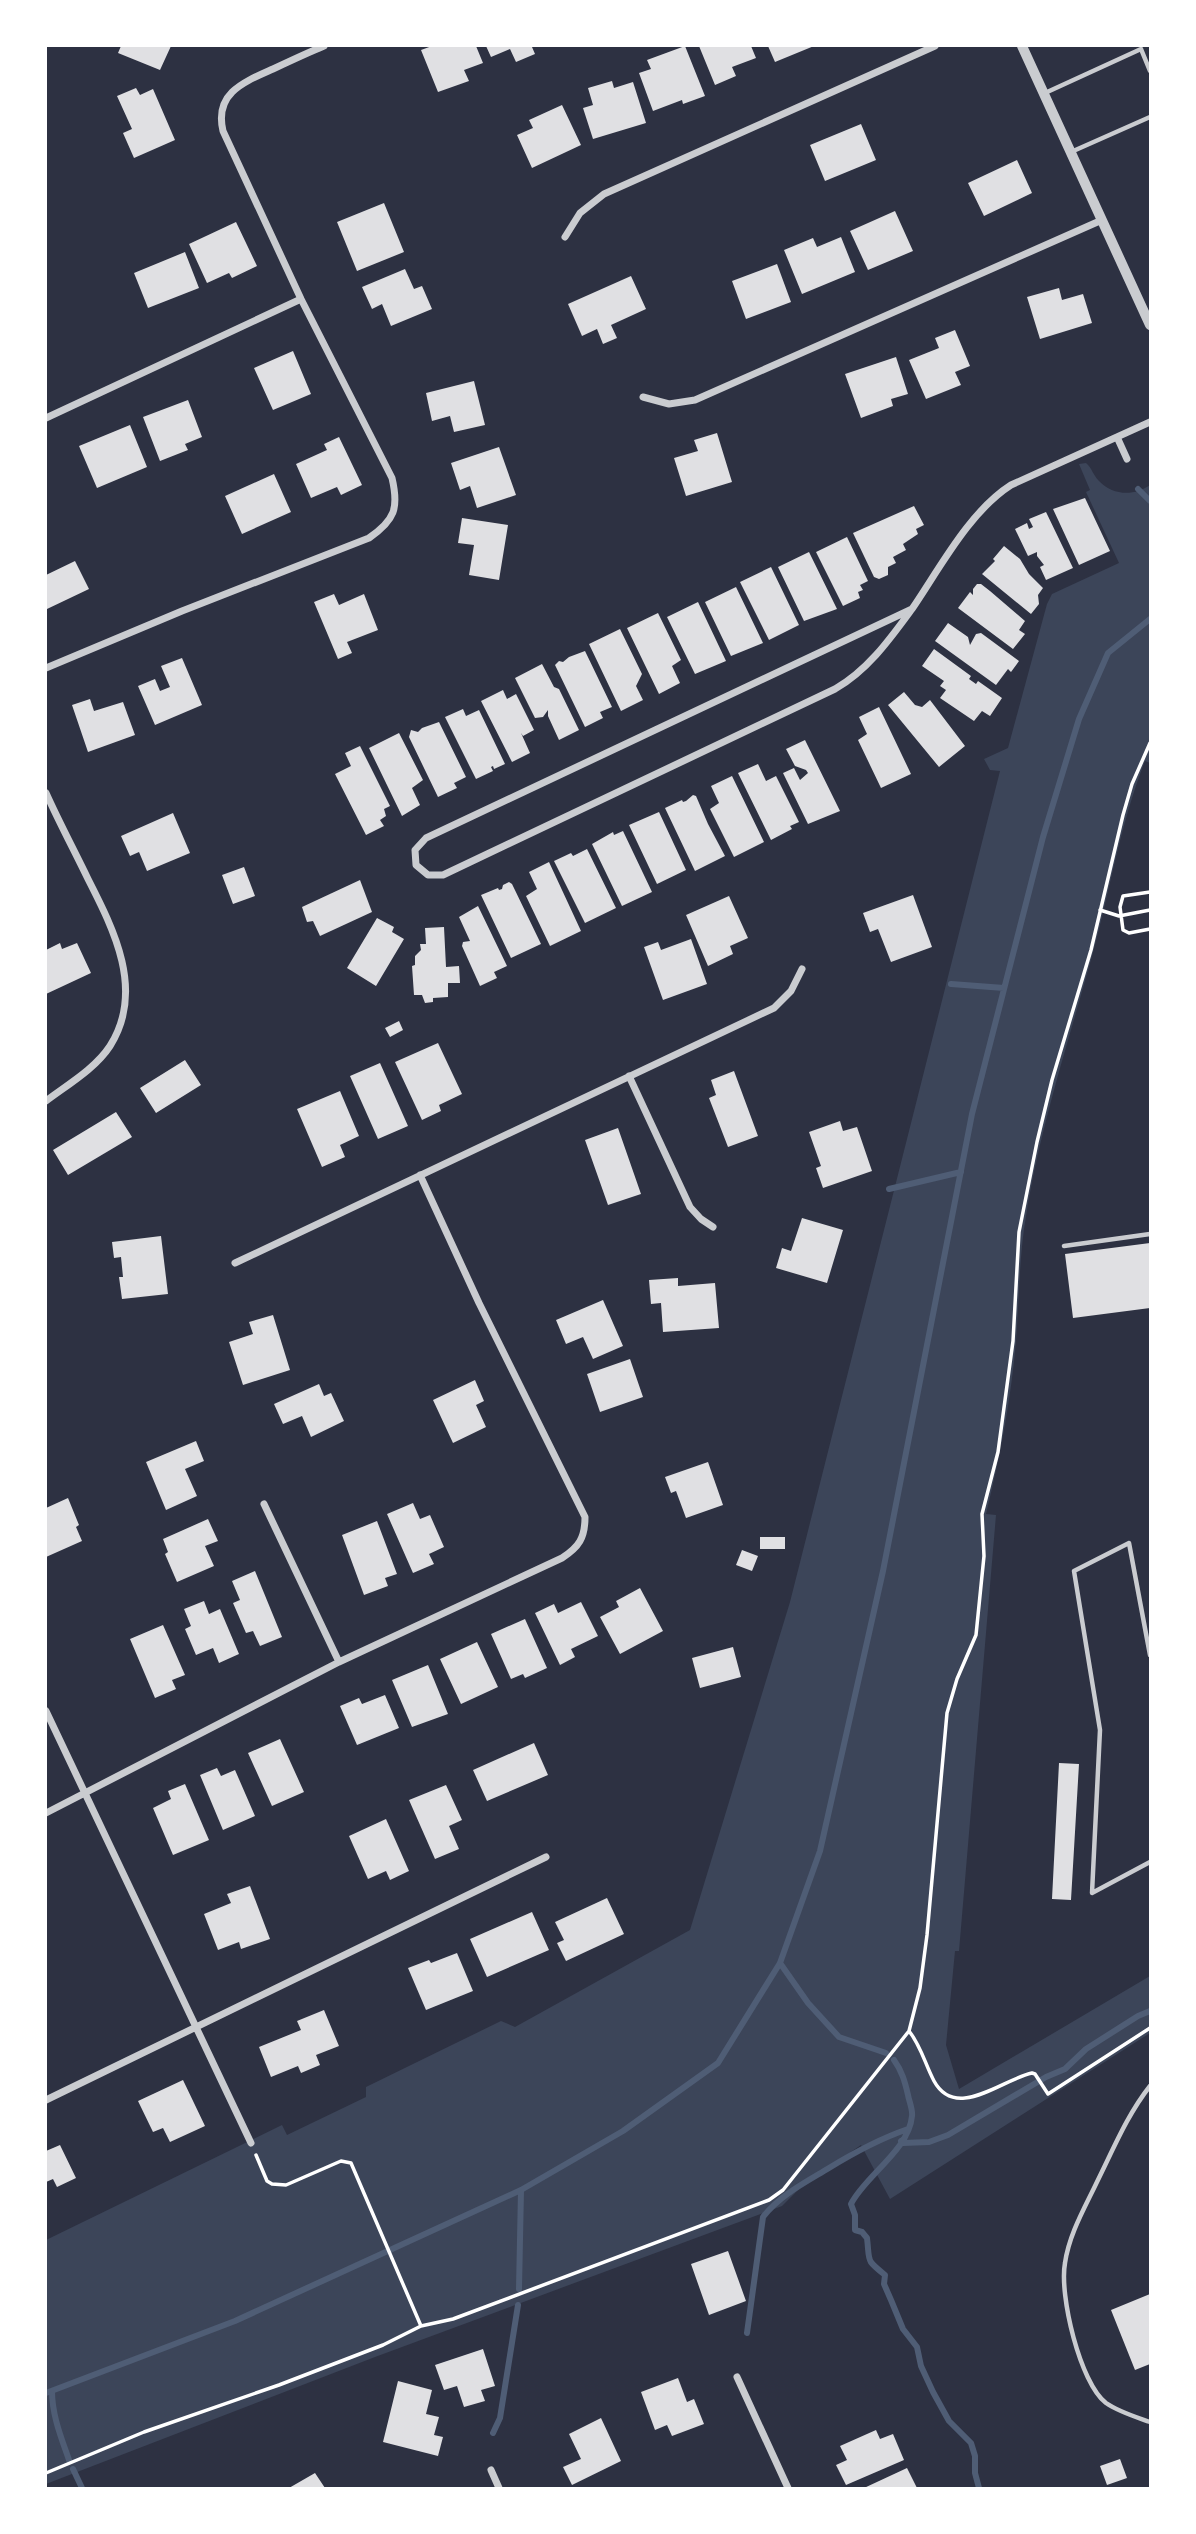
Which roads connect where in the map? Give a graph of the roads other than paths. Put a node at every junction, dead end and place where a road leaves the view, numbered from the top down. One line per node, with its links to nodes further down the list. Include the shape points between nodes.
1 (324, 46): 10 (street, via 237,87 225,101 221,120)
2 (934, 46): 9 (street, via 604,194 580,213)
3 (1022, 46): 5 (street)
4 (1150, 71): 5 (lane, via 1140,49)
5 (1044, 93): 7 (street)
6 (1150, 117): 7 (lane)
7 (1070, 152): 8 (street)
8 (1102, 220): 11 (street); 13 (street, via 695,400 669,404)
9 (565, 237)
10 (301, 299): 14 (street); 19 (street, via 392,478 395,499 389,522 369,538)
11 (1147, 309): 12 (street)
12 (1150, 325)
13 (643, 397)
14 (46, 418)
15 (1150, 422): 16 (street)
16 (1117, 437): 17 (street); 18 (street, via 1011,485 988,501)
17 (1127, 459)
18 (912, 609): 18 (street, via 426,838 415,850 416,865 428,876 443,875 835,689 862,670)
19 (46, 668)
20 (46, 793): 23 (street, via 111,926 126,986 123,1014 110,1046)
21 (802, 970): 22 (street, via 791,991 774,1008)
22 (629, 1076): 24 (street); 25 (street, via 690,1207)
23 (46, 1101)
24 (420, 1175): 28 (street); 31 (street, via 581,1510 583,1538 562,1558)
25 (713, 1227)
26 (1150, 1234): 27 (lane)
27 (1064, 1246)
28 (235, 1263)
29 (264, 1504): 31 (street)
30 (1150, 1655): 36 (lane, via 1129,1543 1074,1571 1100,1730 1092,1893)
31 (339, 1662): 33 (street)
32 (46, 1711): 33 (street)
33 (85, 1794): 34 (street); 37 (street)
34 (46, 1813)
35 (546, 1857): 37 (street)
36 (1150, 1862)
37 (195, 2027): 39 (street); 40 (street)
38 (1150, 2086): 42 (lane, via 1128,2118 1070,2240 1063,2289 1070,2329 1091,2383 1105,2402)
39 (46, 2100)
40 (251, 2143)
41 (737, 2377): 45 (street)
42 (1150, 2422)
43 (491, 2470): 44 (street)
44 (499, 2488)
45 (788, 2488)

